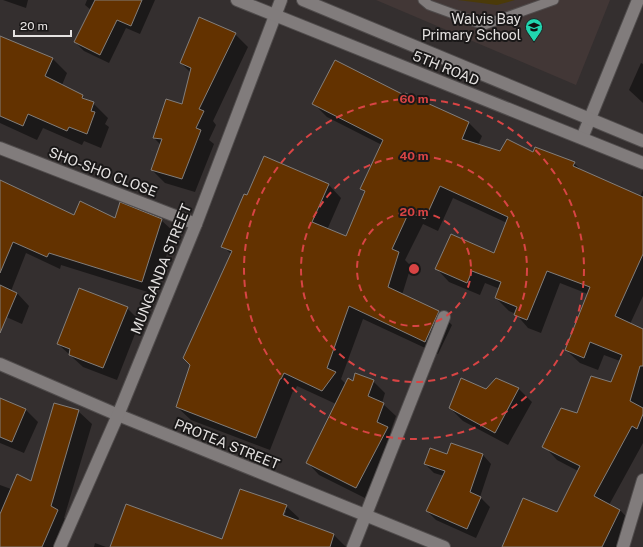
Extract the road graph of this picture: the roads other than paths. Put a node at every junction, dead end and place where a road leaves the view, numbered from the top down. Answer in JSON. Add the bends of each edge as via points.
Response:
{"nodes":[{"id":1,"x":237,"y":0,"type":"edge"},
{"id":2,"x":281,"y":0,"type":"edge"},
{"id":3,"x":303,"y":0,"type":"edge"},
{"id":4,"x":423,"y":0,"type":"edge"},
{"id":5,"x":554,"y":0,"type":"edge"},
{"id":6,"x":638,"y":0,"type":"edge"},
{"id":7,"x":275,"y":16,"type":"junction"},
{"id":8,"x":590,"y":119,"type":"junction"},
{"id":9,"x":582,"y":138,"type":"junction"},
{"id":10,"x":643,"y":141,"type":"edge"},
{"id":11,"x":0,"y":148,"type":"edge"},
{"id":12,"x":643,"y":164,"type":"edge"},
{"id":13,"x":196,"y":224,"type":"junction"},
{"id":14,"x":444,"y":317,"type":"dead end"},
{"id":15,"x":0,"y":364,"type":"edge"},
{"id":16,"x":118,"y":415,"type":"junction"},
{"id":17,"x":643,"y":480,"type":"edge"},
{"id":18,"x":366,"y":516,"type":"junction"},
{"id":19,"x":60,"y":547,"type":"edge"},
{"id":20,"x":353,"y":547,"type":"edge"},
{"id":21,"x":444,"y":547,"type":"edge"},
{"id":22,"x":623,"y":547,"type":"edge"}],
"edges":[{"from":1,"to":7,"type":"street","name":"5TH ROAD"},
{"from":2,"to":7,"type":"street","name":"MUNGANDA STREET"},
{"from":3,"to":8,"type":"street","name":"5TH ROAD"},
{"from":4,"to":5,"type":"lane","via":[[484,25]]},
{"from":6,"to":8,"type":"street"},
{"from":7,"to":9,"type":"street","name":"5TH ROAD"},
{"from":7,"to":13,"type":"street","name":"MUNGANDA STREET"},
{"from":8,"to":9,"type":"street"},
{"from":8,"to":10,"type":"street","name":"5TH ROAD"},
{"from":9,"to":12,"type":"street","name":"5TH ROAD"},
{"from":11,"to":13,"type":"street","name":"SHO-SHO CLOSE"},
{"from":13,"to":16,"type":"street","name":"MUNGANDA STREET"},
{"from":14,"to":18,"type":"street"},
{"from":15,"to":16,"type":"street","name":"PROTEA STREET"},
{"from":16,"to":18,"type":"street","name":"PROTEA STREET"},
{"from":16,"to":19,"type":"street","name":"MUNGANDA STREET"},
{"from":17,"to":22,"type":"street"},
{"from":18,"to":20,"type":"street"},
{"from":18,"to":21,"type":"street","name":"PROTEA STREET"}]}
